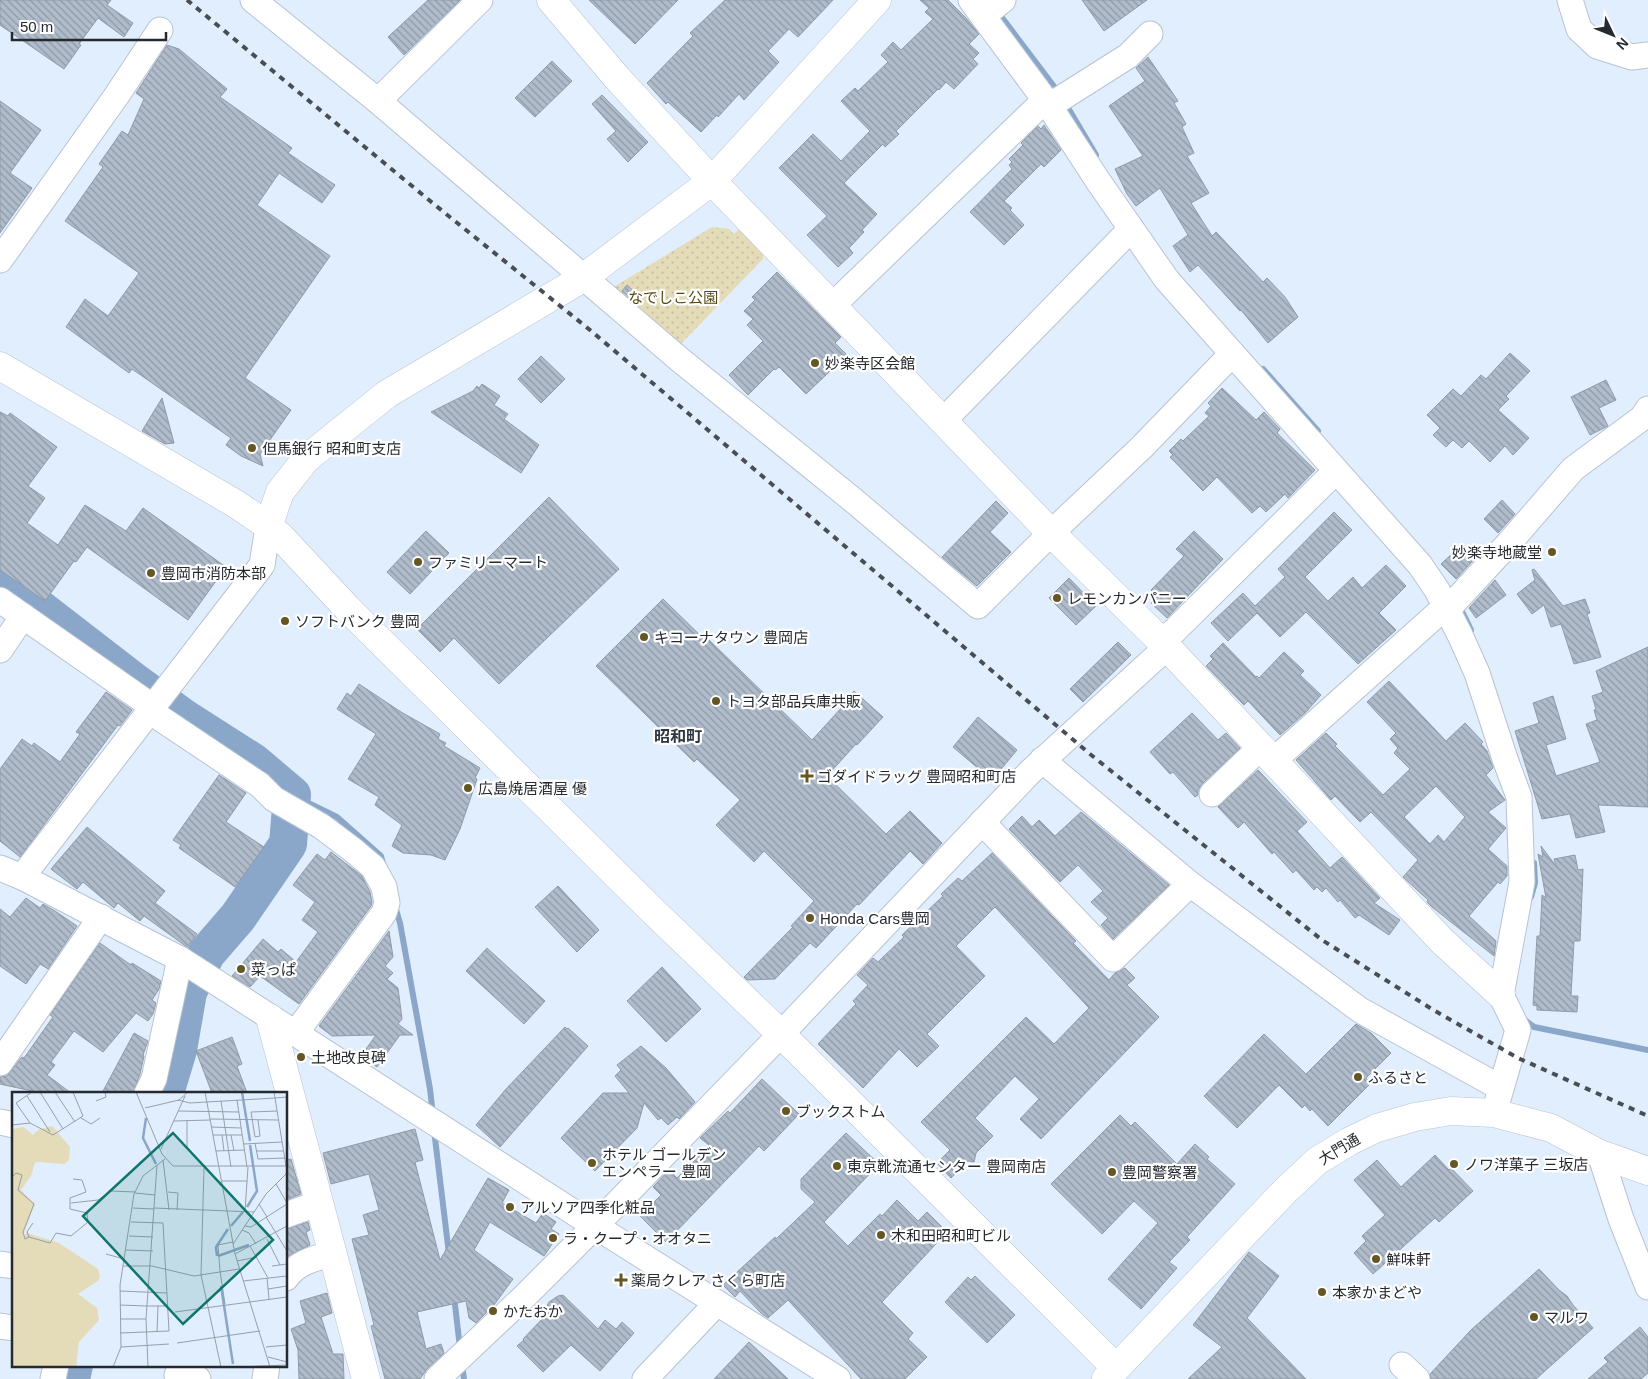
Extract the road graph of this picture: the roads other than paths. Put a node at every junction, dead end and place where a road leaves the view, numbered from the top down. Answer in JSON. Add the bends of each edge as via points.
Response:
{"nodes":[{"id":1,"x":480,"y":0,"type":"edge"},
{"id":2,"x":551,"y":0,"type":"edge"},
{"id":3,"x":877,"y":0,"type":"edge"},
{"id":4,"x":1003,"y":0,"type":"edge"},
{"id":5,"x":1570,"y":0,"type":"edge"},
{"id":6,"x":261,"y":2,"type":"edge"},
{"id":7,"x":977,"y":8,"type":"edge"},
{"id":8,"x":160,"y":30,"type":"dead end"},
{"id":9,"x":1150,"y":34,"type":"dead end"},
{"id":10,"x":1648,"y":55,"type":"edge"},
{"id":11,"x":378,"y":102,"type":"junction"},
{"id":12,"x":1047,"y":103,"type":"junction"},
{"id":13,"x":712,"y":180,"type":"junction"},
{"id":14,"x":1131,"y":229,"type":"junction"},
{"id":15,"x":0,"y":260,"type":"edge"},
{"id":16,"x":583,"y":278,"type":"junction"},
{"id":17,"x":832,"y":306,"type":"junction"},
{"id":18,"x":1232,"y":354,"type":"junction"},
{"id":19,"x":0,"y":366,"type":"edge"},
{"id":20,"x":1648,"y":409,"type":"edge"},
{"id":21,"x":943,"y":421,"type":"junction"},
{"id":22,"x":1336,"y":471,"type":"junction"},
{"id":23,"x":268,"y":527,"type":"junction"},
{"id":24,"x":1050,"y":533,"type":"junction"},
{"id":25,"x":0,"y":600,"type":"edge"},
{"id":26,"x":1446,"y":609,"type":"junction"},
{"id":27,"x":23,"y":616,"type":"junction"},
{"id":28,"x":1164,"y":645,"type":"junction"},
{"id":29,"x":0,"y":650,"type":"edge"},
{"id":30,"x":152,"y":709,"type":"junction"},
{"id":31,"x":1267,"y":754,"type":"junction"},
{"id":32,"x":1042,"y":760,"type":"junction"},
{"id":33,"x":1212,"y":794,"type":"dead end"},
{"id":34,"x":982,"y":822,"type":"junction"},
{"id":35,"x":11,"y":872,"type":"edge"},
{"id":36,"x":1190,"y":884,"type":"junction"},
{"id":37,"x":101,"y":917,"type":"junction"},
{"id":38,"x":180,"y":959,"type":"junction"},
{"id":39,"x":1501,"y":995,"type":"junction"},
{"id":40,"x":270,"y":1018,"type":"junction"},
{"id":41,"x":295,"y":1034,"type":"junction"},
{"id":42,"x":781,"y":1034,"type":"junction"},
{"id":43,"x":0,"y":1063,"type":"edge"},
{"id":44,"x":148,"y":1092,"type":"edge"},
{"id":45,"x":1498,"y":1100,"type":"junction"},
{"id":46,"x":1600,"y":1154,"type":"junction"},
{"id":47,"x":1648,"y":1171,"type":"edge"},
{"id":48,"x":319,"y":1203,"type":"junction"},
{"id":49,"x":288,"y":1214,"type":"edge"},
{"id":50,"x":595,"y":1226,"type":"junction"},
{"id":51,"x":332,"y":1253,"type":"junction"},
{"id":52,"x":288,"y":1276,"type":"edge"},
{"id":53,"x":1648,"y":1287,"type":"edge"},
{"id":54,"x":717,"y":1302,"type":"junction"},
{"id":55,"x":56,"y":1366,"type":"edge"},
{"id":56,"x":267,"y":1366,"type":"edge"},
{"id":57,"x":1111,"y":1373,"type":"edge"},
{"id":58,"x":448,"y":1375,"type":"edge"},
{"id":59,"x":53,"y":1379,"type":"edge"},
{"id":60,"x":265,"y":1379,"type":"edge"},
{"id":61,"x":366,"y":1379,"type":"edge"},
{"id":62,"x":645,"y":1379,"type":"edge"},
{"id":63,"x":838,"y":1379,"type":"edge"}],
"edges":[{"from":1,"to":11,"type":"street"},
{"from":2,"to":13,"type":"street","via":[[618,79]]},
{"from":3,"to":13,"type":"street"},
{"from":4,"to":7,"type":"street"},
{"from":5,"to":10,"type":"street","via":[[1579,29],[1597,46],[1632,57]]},
{"from":6,"to":11,"type":"street"},
{"from":7,"to":12,"type":"street"},
{"from":8,"to":15,"type":"street"},
{"from":9,"to":12,"type":"street","via":[[1128,56]]},
{"from":11,"to":16,"type":"street"},
{"from":12,"to":14,"type":"street"},
{"from":12,"to":17,"type":"street"},
{"from":13,"to":16,"type":"street"},
{"from":13,"to":17,"type":"street"},
{"from":14,"to":18,"type":"street","via":[[1168,280]]},
{"from":14,"to":21,"type":"street"},
{"from":16,"to":23,"type":"street","via":[[387,394],[306,459],[280,492]]},
{"from":16,"to":24,"type":"street","via":[[978,606]]},
{"from":17,"to":21,"type":"street"},
{"from":18,"to":22,"type":"street"},
{"from":18,"to":24,"type":"street","via":[[1142,447]]},
{"from":19,"to":23,"type":"street","via":[[236,504]]},
{"from":20,"to":26,"type":"street","via":[[1642,418],[1573,469]]},
{"from":21,"to":24,"type":"street"},
{"from":22,"to":26,"type":"street","via":[[1420,565]]},
{"from":22,"to":28,"type":"street"},
{"from":23,"to":30,"type":"street","via":[[262,565]]},
{"from":23,"to":42,"type":"street"},
{"from":24,"to":28,"type":"street"},
{"from":25,"to":27,"type":"street"},
{"from":26,"to":31,"type":"street"},
{"from":26,"to":39,"type":"street","via":[[1477,673],[1519,797],[1522,882]]},
{"from":27,"to":29,"type":"street"},
{"from":27,"to":30,"type":"street"},
{"from":28,"to":31,"type":"street"},
{"from":28,"to":32,"type":"street"},
{"from":30,"to":35,"type":"street"},
{"from":30,"to":41,"type":"street","via":[[260,785],[274,799],[321,826],[353,850],[373,867],[384,887],[387,903],[384,913]]},
{"from":31,"to":33,"type":"street"},
{"from":31,"to":39,"type":"street","via":[[1442,941]]},
{"from":32,"to":34,"type":"street"},
{"from":32,"to":36,"type":"street"},
{"from":34,"to":36,"type":"street","via":[[1113,959]]},
{"from":34,"to":42,"type":"street"},
{"from":35,"to":37,"type":"street"},
{"from":36,"to":45,"type":"street","via":[[1360,1010]]},
{"from":37,"to":38,"type":"street"},
{"from":37,"to":43,"type":"street"},
{"from":38,"to":40,"type":"street"},
{"from":38,"to":44,"type":"street","via":[[154,1080]]},
{"from":39,"to":45,"type":"street","via":[[1518,1030]]},
{"from":40,"to":41,"type":"street"},
{"from":40,"to":48,"type":"street"},
{"from":41,"to":50,"type":"street"},
{"from":42,"to":50,"type":"street"},
{"from":42,"to":57,"type":"street"},
{"from":45,"to":46,"type":"street","name":"大門通"},
{"from":45,"to":57,"type":"street","name":"大門通","via":[[1377,1128],[1317,1161],[1259,1217]]},
{"from":46,"to":47,"type":"street","name":"大門通"},
{"from":46,"to":53,"type":"street"},
{"from":48,"to":49,"type":"street"},
{"from":48,"to":51,"type":"street"},
{"from":50,"to":54,"type":"street"},
{"from":50,"to":58,"type":"street"},
{"from":51,"to":52,"type":"street","via":[[308,1260]]},
{"from":51,"to":61,"type":"street"},
{"from":54,"to":62,"type":"street"},
{"from":54,"to":63,"type":"street"},
{"from":55,"to":59,"type":"street"},
{"from":56,"to":60,"type":"street"}]}
